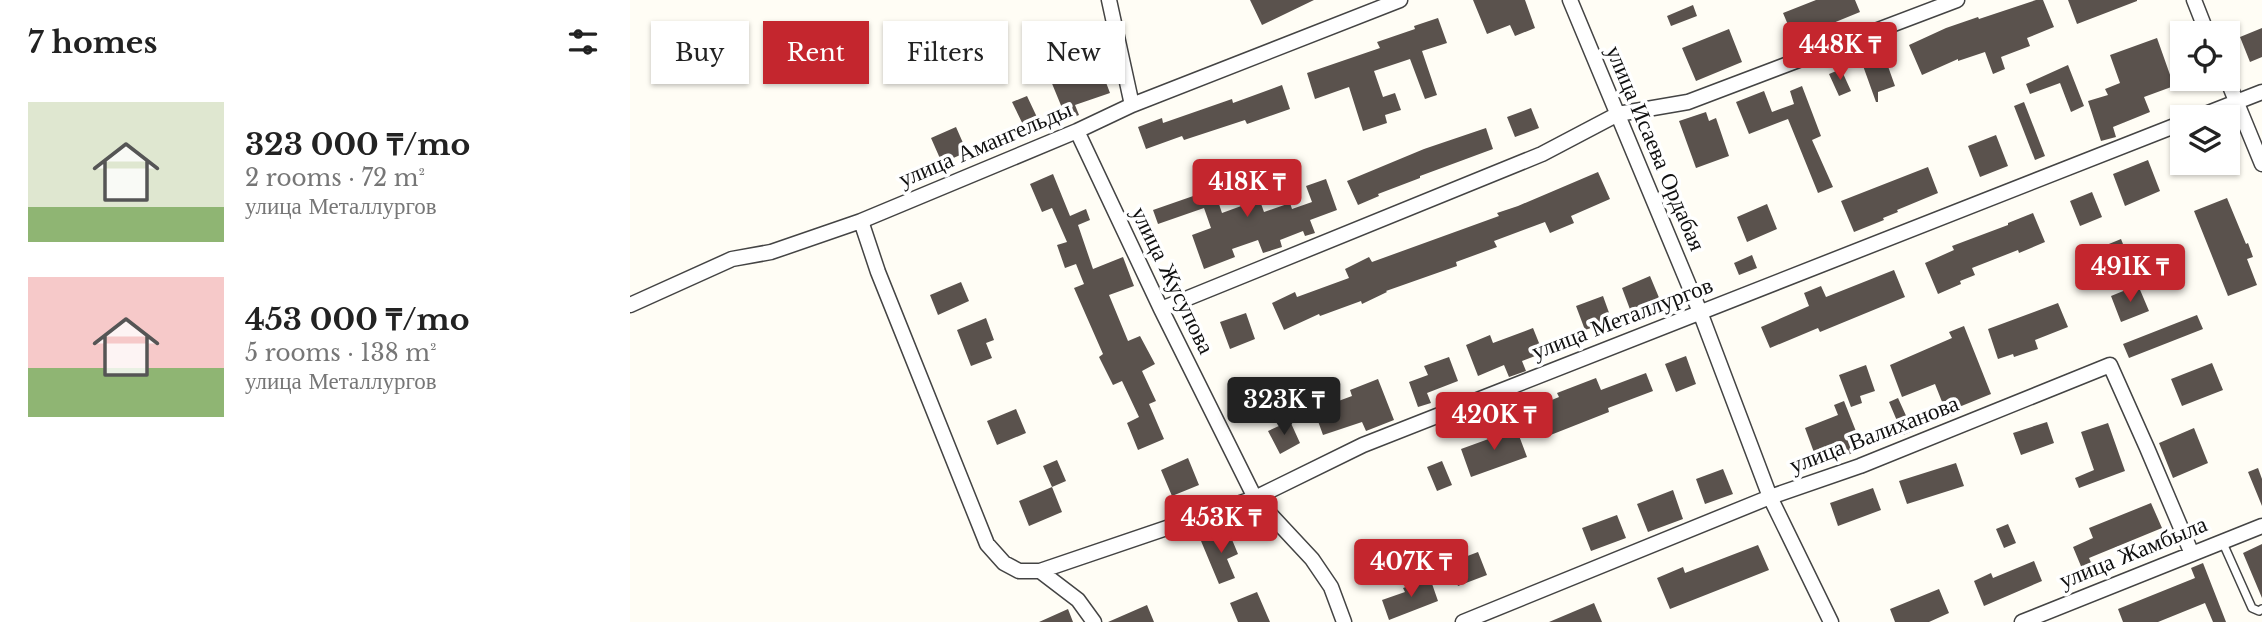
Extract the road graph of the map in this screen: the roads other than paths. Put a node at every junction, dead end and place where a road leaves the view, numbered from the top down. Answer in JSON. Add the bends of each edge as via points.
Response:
{"nodes":[{"id":1,"x":1109,"y":0,"type":"edge"},
{"id":2,"x":1400,"y":0,"type":"edge"},
{"id":3,"x":1570,"y":0,"type":"edge"},
{"id":4,"x":1957,"y":0,"type":"edge"},
{"id":5,"x":2193,"y":0,"type":"edge"},
{"id":6,"x":2202,"y":21,"type":"edge"},
{"id":7,"x":2232,"y":91,"type":"edge"},
{"id":8,"x":2262,"y":92,"type":"edge"},
{"id":9,"x":2236,"y":102,"type":"junction"},
{"id":10,"x":1132,"y":105,"type":"junction"},
{"id":11,"x":2228,"y":105,"type":"edge"},
{"id":12,"x":1618,"y":114,"type":"junction"},
{"id":13,"x":2170,"y":128,"type":"edge"},
{"id":14,"x":1076,"y":131,"type":"junction"},
{"id":15,"x":2262,"y":164,"type":"edge"},
{"id":16,"x":861,"y":221,"type":"junction"},
{"id":17,"x":630,"y":305,"type":"edge"},
{"id":18,"x":1161,"y":309,"type":"junction"},
{"id":19,"x":1700,"y":312,"type":"junction"},
{"id":20,"x":1770,"y":497,"type":"junction"},
{"id":21,"x":1255,"y":498,"type":"junction"},
{"id":22,"x":2262,"y":526,"type":"edge"},
{"id":23,"x":2222,"y":541,"type":"junction"},
{"id":24,"x":2192,"y":554,"type":"junction"},
{"id":25,"x":1045,"y":575,"type":"junction"},
{"id":26,"x":2262,"y":609,"type":"edge"},
{"id":27,"x":1094,"y":622,"type":"edge"},
{"id":28,"x":1344,"y":622,"type":"edge"},
{"id":29,"x":1463,"y":622,"type":"edge"},
{"id":30,"x":1831,"y":622,"type":"edge"},
{"id":31,"x":2022,"y":622,"type":"edge"}],
"edges":[{"from":1,"to":10,"type":"street"},
{"from":2,"to":10,"type":"street","name":"улица Амангельды"},
{"from":3,"to":12,"type":"street","name":"улица Исаева Ордабая"},
{"from":4,"to":12,"type":"street","via":[[1688,102]]},
{"from":5,"to":6,"type":"street"},
{"from":7,"to":9,"type":"street"},
{"from":8,"to":9,"type":"street"},
{"from":9,"to":11,"type":"street"},
{"from":9,"to":15,"type":"street"},
{"from":10,"to":14,"type":"street","name":"улица Амангельды"},
{"from":12,"to":18,"type":"street","via":[[1542,154]]},
{"from":12,"to":19,"type":"street","name":"улица Исаева Ордабая"},
{"from":13,"to":19,"type":"street","name":"улица Металлургов"},
{"from":14,"to":16,"type":"street","name":"улица Амангельды"},
{"from":14,"to":18,"type":"street","name":"улица Жусупова"},
{"from":16,"to":17,"type":"street","name":"улица Амангельды","via":[[771,252],[732,259]]},
{"from":16,"to":25,"type":"street","via":[[987,544],[1004,563]]},
{"from":18,"to":21,"type":"street","name":"улица Жусупова"},
{"from":19,"to":20,"type":"street","name":"улица Исаева Ордабая"},
{"from":19,"to":21,"type":"street","name":"улица Металлургов","via":[[1363,445]]},
{"from":20,"to":24,"type":"street","name":"улица Валиханова","via":[[1860,466],[2110,365]]},
{"from":20,"to":29,"type":"street","name":"улица Валиханова"},
{"from":20,"to":30,"type":"street","name":"улица Исаева Ордабая"},
{"from":21,"to":25,"type":"street","name":"улица Металлургов"},
{"from":21,"to":28,"type":"street","name":"улица Жусупова","via":[[1312,559],[1331,587]]},
{"from":22,"to":23,"type":"street","name":"улица Жамбыла"},
{"from":23,"to":24,"type":"street","name":"улица Жамбыла"},
{"from":23,"to":26,"type":"lane","via":[[2252,608]]},
{"from":24,"to":31,"type":"street","name":"улица Жамбыла"},
{"from":25,"to":27,"type":"street","via":[[1078,600]]}]}
